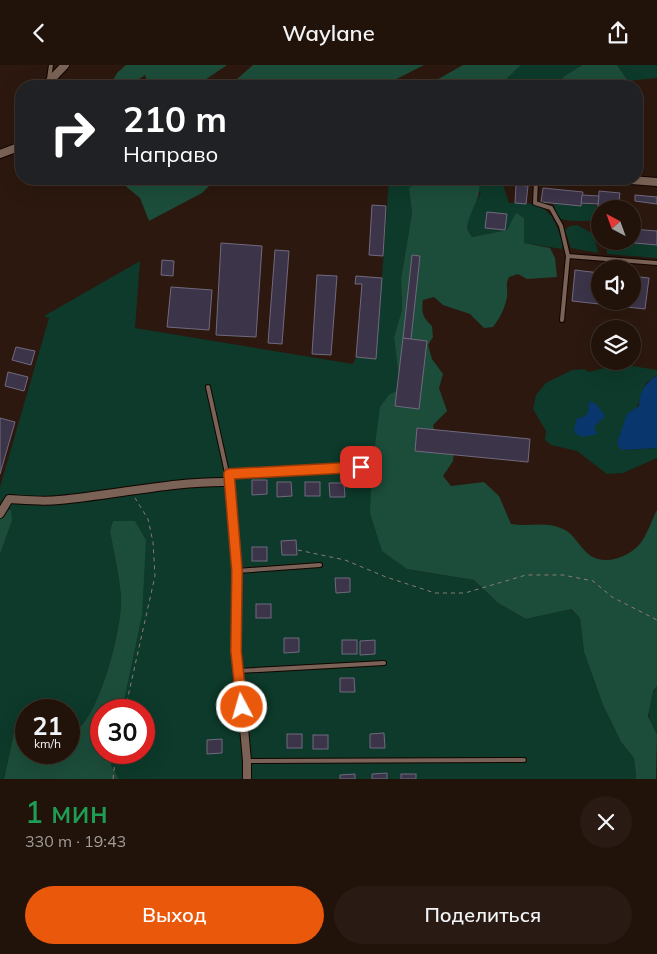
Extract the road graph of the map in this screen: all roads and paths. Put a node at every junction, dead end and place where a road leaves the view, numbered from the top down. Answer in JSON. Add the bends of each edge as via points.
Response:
{"nodes":[{"id":1,"x":51,"y":65,"type":"edge"},
{"id":2,"x":65,"y":65,"type":"edge"},
{"id":3,"x":48,"y":80,"type":"edge"},
{"id":4,"x":50,"y":80,"type":"edge"},
{"id":5,"x":15,"y":148,"type":"edge"},
{"id":6,"x":0,"y":154,"type":"edge"},
{"id":7,"x":643,"y":181,"type":"edge"},
{"id":8,"x":657,"y":182,"type":"edge"},
{"id":9,"x":536,"y":185,"type":"edge"},
{"id":10,"x":568,"y":256,"type":"junction"},
{"id":11,"x":657,"y":263,"type":"edge"},
{"id":12,"x":562,"y":320,"type":"dead end"},
{"id":13,"x":208,"y":387,"type":"dead end"},
{"id":14,"x":361,"y":467,"type":"dead end"},
{"id":15,"x":229,"y":478,"type":"junction"},
{"id":16,"x":120,"y":491,"type":"junction"},
{"id":17,"x":0,"y":514,"type":"edge"},
{"id":18,"x":298,"y":550,"type":"dead end"},
{"id":19,"x":320,"y":565,"type":"dead end"},
{"id":20,"x":237,"y":571,"type":"junction"},
{"id":21,"x":657,"y":620,"type":"edge"},
{"id":22,"x":384,"y":663,"type":"dead end"},
{"id":23,"x":238,"y":671,"type":"junction"},
{"id":24,"x":127,"y":699,"type":"edge"},
{"id":25,"x":524,"y":760,"type":"dead end"},
{"id":26,"x":247,"y":761,"type":"junction"},
{"id":27,"x":115,"y":764,"type":"edge"},
{"id":28,"x":113,"y":779,"type":"edge"},
{"id":29,"x":247,"y":779,"type":"edge"}],
"edges":[{"from":1,"to":3,"type":"lane"},
{"from":2,"to":4,"type":"street"},
{"from":5,"to":6,"type":"street"},
{"from":7,"to":8,"type":"street"},
{"from":9,"to":10,"type":"lane","via":[[535,203],[552,208],[561,226]]},
{"from":10,"to":11,"type":"lane"},
{"from":10,"to":12,"type":"lane"},
{"from":13,"to":15,"type":"lane"},
{"from":14,"to":15,"type":"lane"},
{"from":15,"to":16,"type":"street"},
{"from":15,"to":20,"type":"street"},
{"from":16,"to":17,"type":"street","via":[[58,500],[9,499]]},
{"from":16,"to":24,"type":"path","via":[[135,498],[148,519],[155,575]]},
{"from":18,"to":21,"type":"path","via":[[345,559],[435,593],[466,593],[526,575],[563,575],[593,581],[612,597]]},
{"from":19,"to":20,"type":"lane"},
{"from":20,"to":23,"type":"street"},
{"from":22,"to":23,"type":"lane"},
{"from":23,"to":26,"type":"street"},
{"from":25,"to":26,"type":"lane"},
{"from":26,"to":29,"type":"street"},
{"from":27,"to":28,"type":"path"}]}
